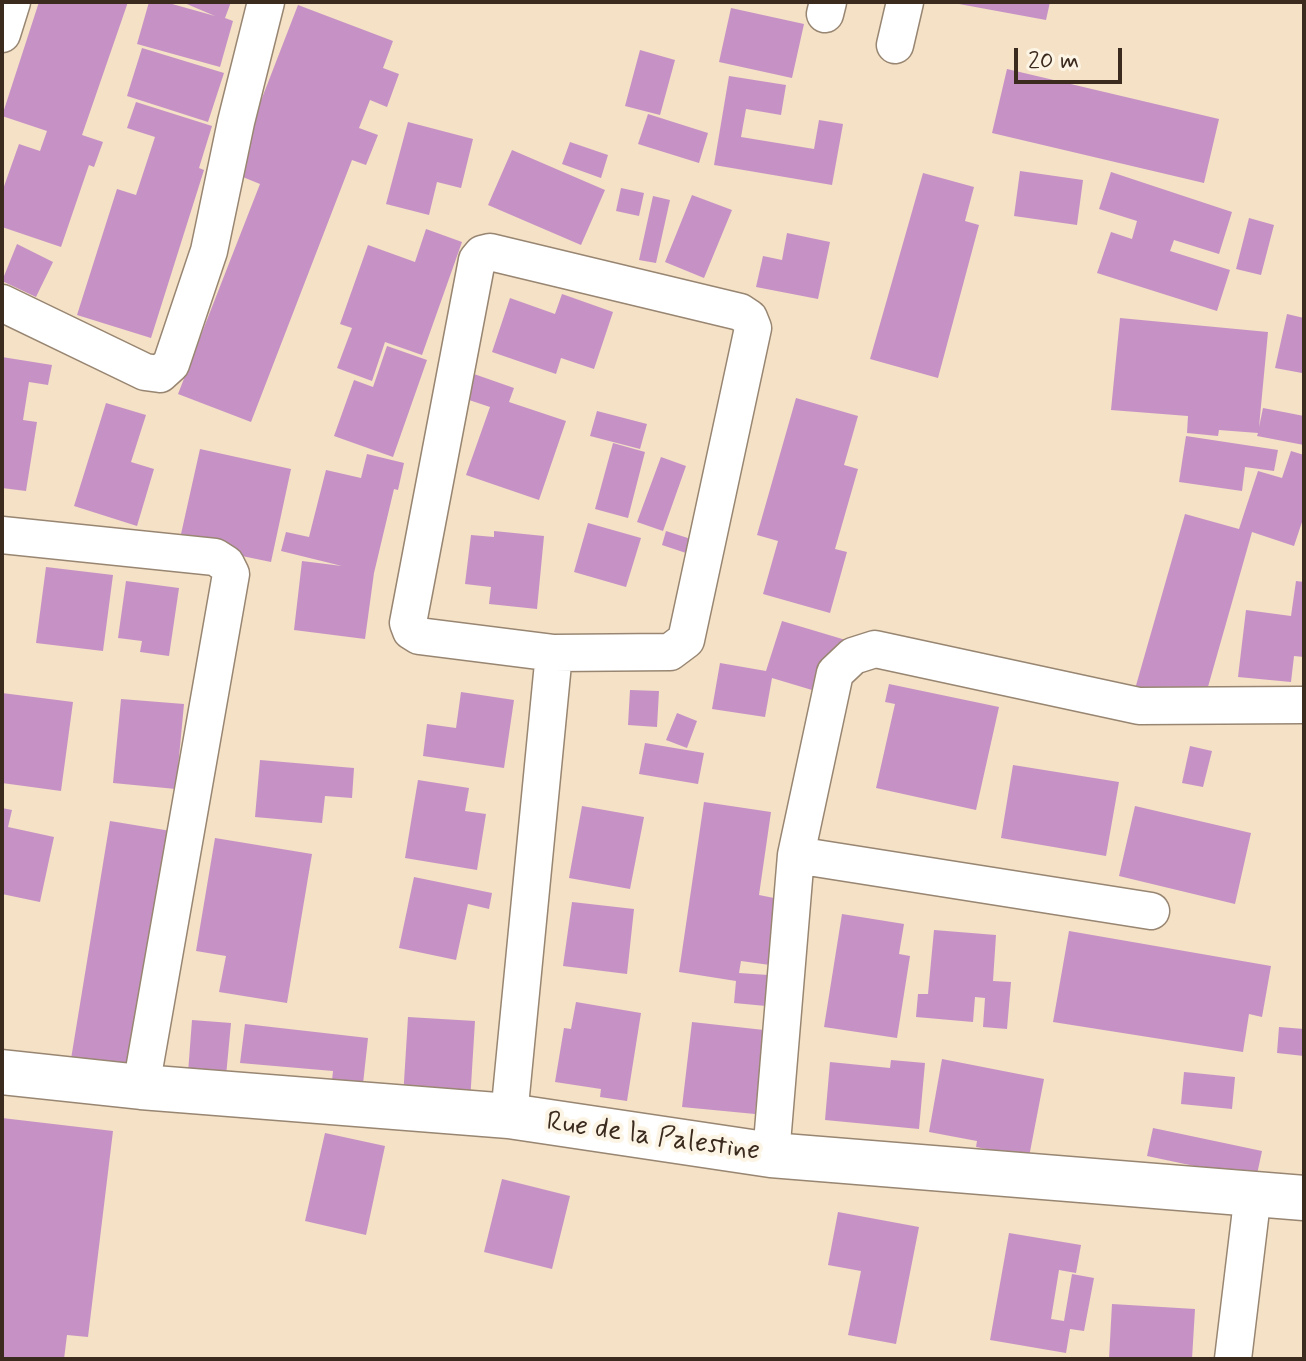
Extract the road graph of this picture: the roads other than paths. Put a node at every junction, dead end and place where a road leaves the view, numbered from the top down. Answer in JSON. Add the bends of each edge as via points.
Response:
{"nodes":[{"id":1,"x":12,"y":2,"type":"edge"},
{"id":2,"x":266,"y":2,"type":"edge"},
{"id":3,"x":905,"y":2,"type":"edge"},
{"id":4,"x":2,"y":34,"type":"edge"},
{"id":5,"x":895,"y":45,"type":"dead end"},
{"id":6,"x":2,"y":303,"type":"edge"},
{"id":7,"x":2,"y":535,"type":"edge"},
{"id":8,"x":554,"y":653,"type":"junction"},
{"id":9,"x":1302,"y":705,"type":"edge"},
{"id":10,"x":796,"y":855,"type":"junction"},
{"id":11,"x":1151,"y":911,"type":"dead end"},
{"id":12,"x":2,"y":1072,"type":"edge"},
{"id":13,"x":141,"y":1087,"type":"junction"},
{"id":14,"x":509,"y":1116,"type":"junction"},
{"id":15,"x":771,"y":1155,"type":"junction"},
{"id":16,"x":1253,"y":1193,"type":"junction"},
{"id":17,"x":1304,"y":1198,"type":"edge"},
{"id":18,"x":1233,"y":1359,"type":"edge"}],
"edges":[{"from":1,"to":4,"type":"street"},
{"from":2,"to":6,"type":"street","via":[[209,251],[171,364],[160,374],[145,372]]},
{"from":3,"to":5,"type":"street"},
{"from":7,"to":13,"type":"street","via":[[215,557],[231,574]]},
{"from":8,"to":8,"type":"street","via":[[419,636],[408,623],[477,260],[490,252],[740,312],[753,328],[686,640],[670,652]]},
{"from":8,"to":14,"type":"street"},
{"from":9,"to":10,"type":"street","via":[[1139,706],[875,649],[853,656],[835,673]]},
{"from":10,"to":11,"type":"street"},
{"from":10,"to":15,"type":"street"},
{"from":12,"to":13,"type":"street","name":"Rue de la Palestine"},
{"from":13,"to":14,"type":"street","name":"Rue de la Palestine"},
{"from":14,"to":15,"type":"street","name":"Rue de la Palestine"},
{"from":15,"to":16,"type":"street","name":"Rue de la Palestine"},
{"from":16,"to":17,"type":"street","name":"Rue de la Palestine"},
{"from":16,"to":18,"type":"street"}]}
